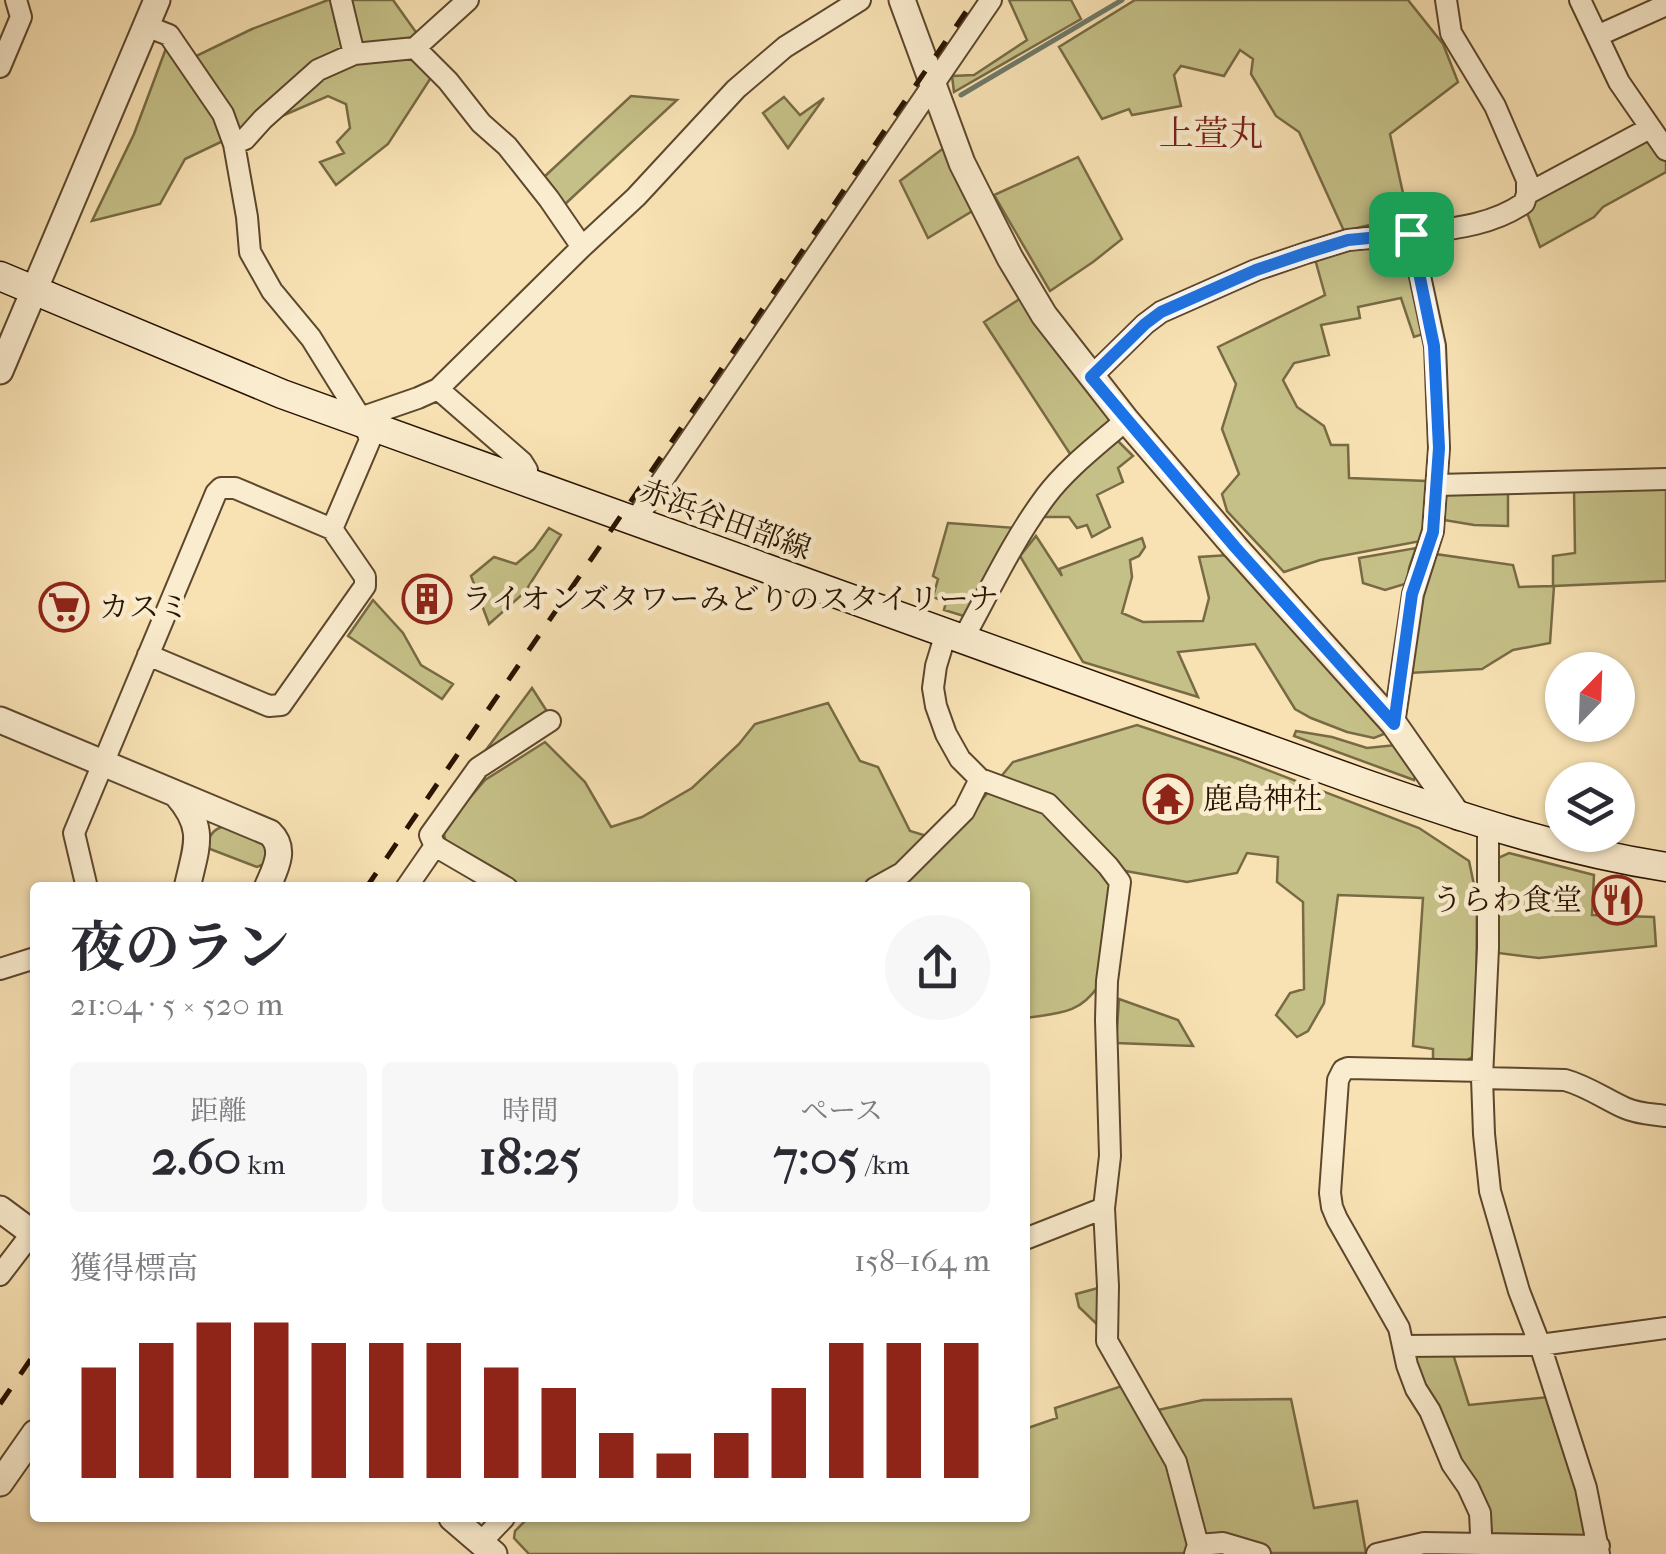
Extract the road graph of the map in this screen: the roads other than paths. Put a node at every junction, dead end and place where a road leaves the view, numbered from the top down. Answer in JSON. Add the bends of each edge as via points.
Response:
{"nodes":[{"id":1,"x":16,"y":0,"type":"edge"},
{"id":2,"x":157,"y":0,"type":"edge"},
{"id":3,"x":341,"y":0,"type":"edge"},
{"id":4,"x":468,"y":0,"type":"edge"},
{"id":5,"x":860,"y":0,"type":"edge"},
{"id":6,"x":902,"y":0,"type":"edge"},
{"id":7,"x":992,"y":0,"type":"edge"},
{"id":8,"x":1446,"y":0,"type":"edge"},
{"id":9,"x":1580,"y":0,"type":"edge"},
{"id":10,"x":1666,"y":5,"type":"edge"},
{"id":11,"x":146,"y":26,"type":"junction"},
{"id":12,"x":1598,"y":36,"type":"junction"},
{"id":13,"x":416,"y":48,"type":"junction"},
{"id":14,"x":354,"y":54,"type":"junction"},
{"id":15,"x":0,"y":67,"type":"edge"},
{"id":16,"x":934,"y":84,"type":"junction"},
{"id":17,"x":1650,"y":128,"type":"junction"},
{"id":18,"x":234,"y":144,"type":"junction"},
{"id":19,"x":1666,"y":150,"type":"edge"},
{"id":20,"x":1527,"y":194,"type":"junction"},
{"id":21,"x":1411,"y":234,"type":"junction"},
{"id":22,"x":582,"y":247,"type":"junction"},
{"id":23,"x":0,"y":276,"type":"edge"},
{"id":24,"x":34,"y":291,"type":"junction"},
{"id":25,"x":0,"y":371,"type":"edge"},
{"id":26,"x":1091,"y":377,"type":"junction"},
{"id":27,"x":438,"y":389,"type":"junction"},
{"id":28,"x":1126,"y":420,"type":"junction"},
{"id":29,"x":362,"y":421,"type":"junction"},
{"id":30,"x":1666,"y":479,"type":"edge"},
{"id":31,"x":523,"y":481,"type":"junction"},
{"id":32,"x":1437,"y":484,"type":"junction"},
{"id":33,"x":634,"y":522,"type":"junction"},
{"id":34,"x":332,"y":530,"type":"junction"},
{"id":35,"x":954,"y":636,"type":"junction"},
{"id":36,"x":148,"y":655,"type":"junction"},
{"id":37,"x":0,"y":720,"type":"edge"},
{"id":38,"x":550,"y":721,"type":"dead end"},
{"id":39,"x":1394,"y":724,"type":"junction"},
{"id":40,"x":103,"y":763,"type":"junction"},
{"id":41,"x":980,"y":779,"type":"junction"},
{"id":42,"x":176,"y":794,"type":"junction"},
{"id":43,"x":230,"y":816,"type":"junction"},
{"id":44,"x":1459,"y":817,"type":"junction"},
{"id":45,"x":1488,"y":826,"type":"junction"},
{"id":46,"x":198,"y":832,"type":"junction"},
{"id":47,"x":435,"y":846,"type":"junction"},
{"id":48,"x":1666,"y":867,"type":"edge"},
{"id":49,"x":86,"y":882,"type":"edge"},
{"id":50,"x":188,"y":882,"type":"edge"},
{"id":51,"x":269,"y":882,"type":"edge"},
{"id":52,"x":410,"y":882,"type":"edge"},
{"id":53,"x":497,"y":882,"type":"edge"},
{"id":54,"x":886,"y":882,"type":"edge"},
{"id":55,"x":30,"y":960,"type":"edge"},
{"id":56,"x":0,"y":969,"type":"edge"},
{"id":57,"x":1483,"y":1074,"type":"junction"},
{"id":58,"x":1666,"y":1116,"type":"edge"},
{"id":59,"x":1104,"y":1208,"type":"junction"},
{"id":60,"x":0,"y":1209,"type":"edge"},
{"id":61,"x":30,"y":1232,"type":"edge"},
{"id":62,"x":1030,"y":1236,"type":"edge"},
{"id":63,"x":30,"y":1238,"type":"edge"},
{"id":64,"x":0,"y":1275,"type":"edge"},
{"id":65,"x":1666,"y":1328,"type":"edge"},
{"id":66,"x":1540,"y":1345,"type":"junction"},
{"id":67,"x":1403,"y":1346,"type":"junction"},
{"id":68,"x":30,"y":1440,"type":"edge"},
{"id":69,"x":0,"y":1483,"type":"edge"},
{"id":70,"x":457,"y":1522,"type":"edge"},
{"id":71,"x":502,"y":1522,"type":"edge"},
{"id":72,"x":487,"y":1548,"type":"edge"},
{"id":73,"x":1196,"y":1549,"type":"edge"},
{"id":74,"x":1482,"y":1549,"type":"edge"},
{"id":75,"x":1599,"y":1550,"type":"edge"},
{"id":76,"x":1260,"y":1554,"type":"edge"},
{"id":77,"x":1377,"y":1554,"type":"edge"}],
"edges":[{"from":1,"to":15,"type":"street","via":[[21,17]]},
{"from":2,"to":11,"type":"street"},
{"from":3,"to":14,"type":"street"},
{"from":4,"to":13,"type":"street"},
{"from":5,"to":22,"type":"street","via":[[767,61]]},
{"from":6,"to":16,"type":"street"},
{"from":7,"to":16,"type":"street"},
{"from":8,"to":20,"type":"street","via":[[1452,32],[1496,106]]},
{"from":9,"to":12,"type":"street"},
{"from":10,"to":12,"type":"street"},
{"from":11,"to":18,"type":"street","via":[[168,36],[223,114]]},
{"from":11,"to":24,"type":"street"},
{"from":12,"to":17,"type":"street","via":[[1618,82]]},
{"from":13,"to":14,"type":"street"},
{"from":13,"to":22,"type":"street","via":[[507,146]]},
{"from":14,"to":18,"type":"street","via":[[318,70]]},
{"from":16,"to":26,"type":"street","via":[[994,230],[1044,315]]},
{"from":16,"to":33,"type":"street"},
{"from":17,"to":19,"type":"street"},
{"from":17,"to":20,"type":"street"},
{"from":18,"to":29,"type":"street","via":[[250,252]]},
{"from":20,"to":21,"type":"street","via":[[1519,207],[1485,221]]},
{"from":21,"to":26,"type":"street","via":[[1348,240],[1306,253],[1161,312]]},
{"from":21,"to":32,"type":"street","via":[[1434,346]]},
{"from":22,"to":27,"type":"street"},
{"from":23,"to":24,"type":"main road","name":"赤浜谷田部線"},
{"from":24,"to":25,"type":"street"},
{"from":24,"to":29,"type":"main road","name":"赤浜谷田部線"},
{"from":26,"to":28,"type":"street"},
{"from":27,"to":29,"type":"street"},
{"from":27,"to":31,"type":"street","via":[[522,462]]},
{"from":28,"to":35,"type":"street","via":[[1048,494]]},
{"from":28,"to":39,"type":"street"},
{"from":29,"to":31,"type":"main road","name":"赤浜谷田部線"},
{"from":29,"to":34,"type":"street","via":[[370,440]]},
{"from":30,"to":32,"type":"street"},
{"from":31,"to":33,"type":"main road","name":"赤浜谷田部線"},
{"from":32,"to":39,"type":"street","via":[[1433,532],[1412,594]]},
{"from":33,"to":35,"type":"main road","name":"赤浜谷田部線"},
{"from":34,"to":36,"type":"street","via":[[221,488]]},
{"from":34,"to":36,"type":"street","via":[[365,577],[364,586],[281,705],[269,706]]},
{"from":35,"to":41,"type":"street","via":[[933,688],[936,706],[951,746]]},
{"from":35,"to":44,"type":"main road","name":"赤浜谷田部線"},
{"from":36,"to":40,"type":"street"},
{"from":37,"to":40,"type":"street"},
{"from":38,"to":47,"type":"street","via":[[478,768],[430,835]]},
{"from":39,"to":44,"type":"street"},
{"from":40,"to":42,"type":"street"},
{"from":40,"to":49,"type":"street","via":[[74,833]]},
{"from":41,"to":54,"type":"street","via":[[964,811]]},
{"from":41,"to":59,"type":"street","via":[[1048,804],[1120,882],[1107,981],[1110,1156]]},
{"from":42,"to":43,"type":"street"},
{"from":42,"to":46,"type":"street"},
{"from":43,"to":46,"type":"street"},
{"from":43,"to":51,"type":"street","via":[[277,840]]},
{"from":44,"to":45,"type":"main road","name":"赤浜谷田部線"},
{"from":45,"to":48,"type":"main road","name":"赤浜谷田部線"},
{"from":45,"to":57,"type":"street"},
{"from":46,"to":50,"type":"street"},
{"from":47,"to":52,"type":"street"},
{"from":47,"to":53,"type":"street"},
{"from":55,"to":56,"type":"street"},
{"from":57,"to":58,"type":"street","via":[[1565,1080],[1627,1109]]},
{"from":57,"to":66,"type":"street","via":[[1490,1191]]},
{"from":57,"to":67,"type":"street","via":[[1348,1068],[1338,1080],[1332,1207]]},
{"from":59,"to":62,"type":"street"},
{"from":59,"to":73,"type":"street","via":[[1107,1341],[1176,1462]]},
{"from":60,"to":61,"type":"street"},
{"from":63,"to":64,"type":"street"},
{"from":65,"to":66,"type":"street"},
{"from":66,"to":67,"type":"street"},
{"from":66,"to":75,"type":"street"},
{"from":67,"to":74,"type":"street","via":[[1416,1389],[1480,1513]]},
{"from":68,"to":69,"type":"street"},
{"from":70,"to":72,"type":"street"},
{"from":71,"to":72,"type":"street"},
{"from":73,"to":76,"type":"street","via":[[1223,1543]]},
{"from":74,"to":75,"type":"street"},
{"from":74,"to":77,"type":"street","via":[[1424,1544]]}]}
